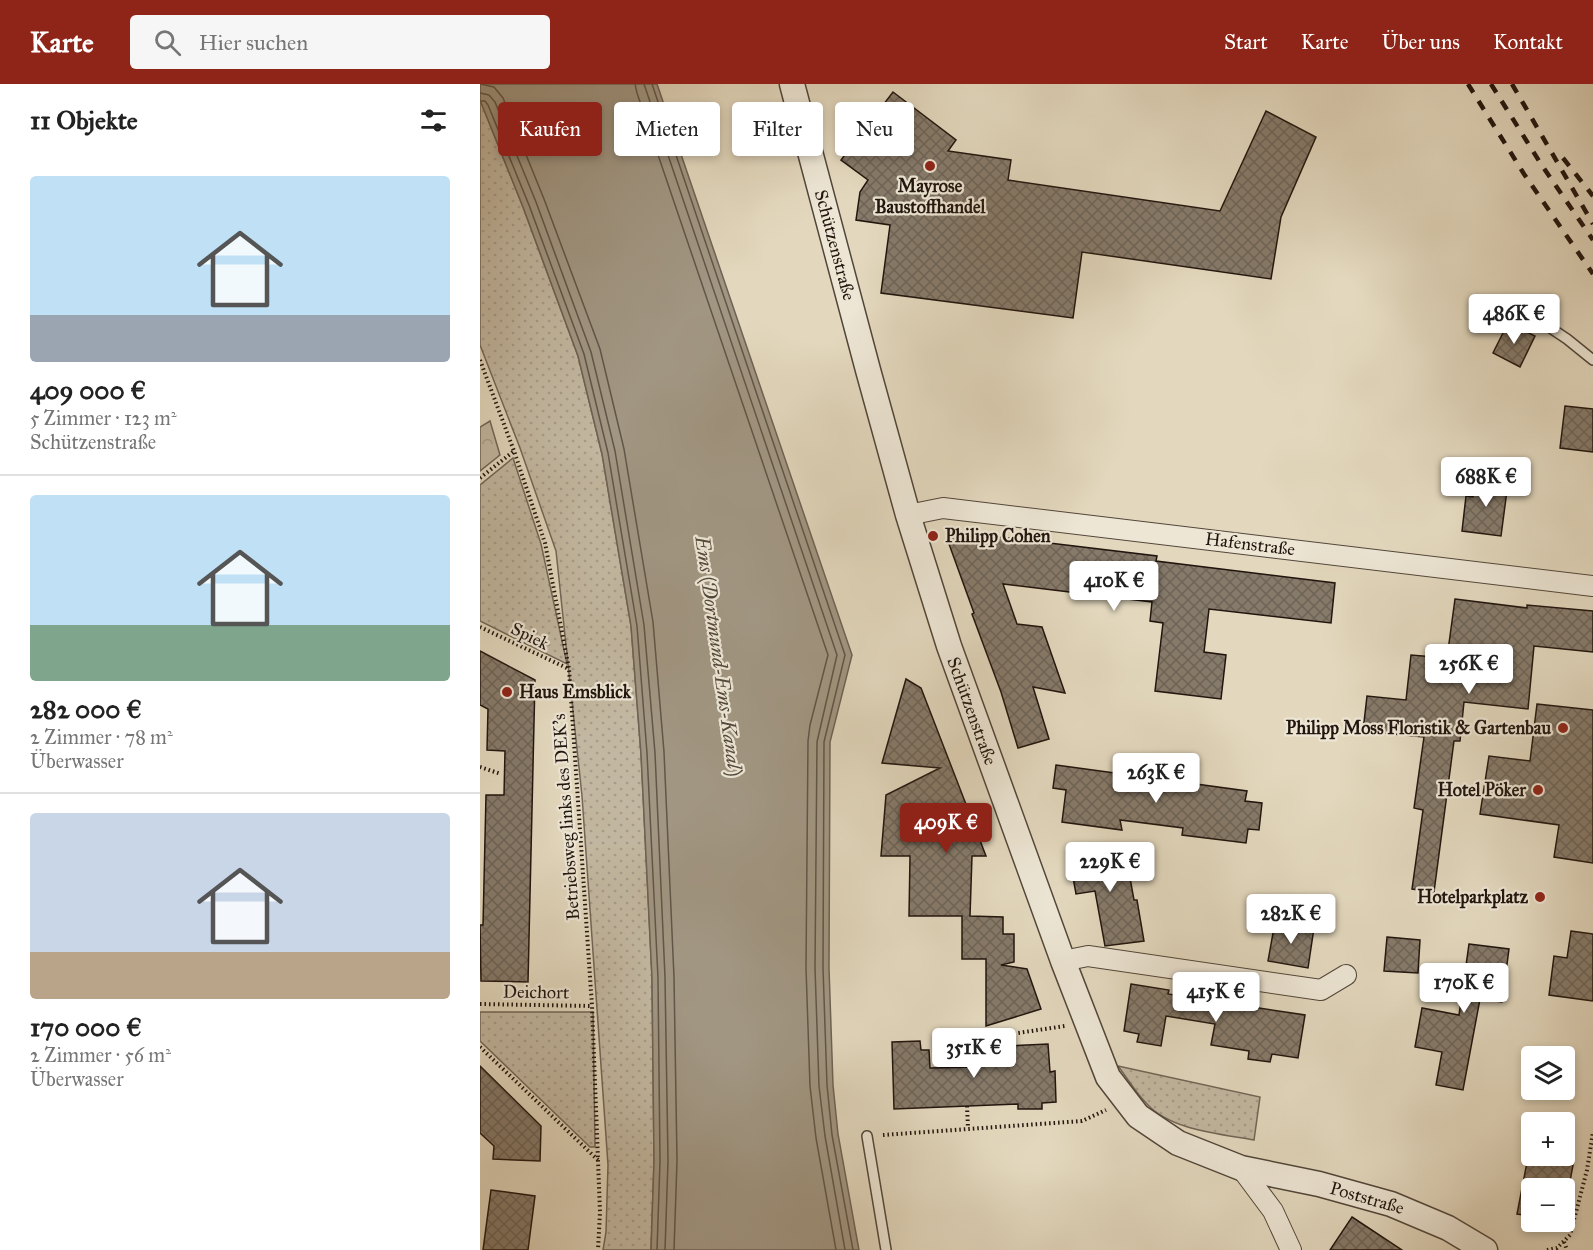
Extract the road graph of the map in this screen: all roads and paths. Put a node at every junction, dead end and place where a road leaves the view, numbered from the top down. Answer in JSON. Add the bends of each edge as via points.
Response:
{"nodes":[{"id":1,"x":792,"y":84,"type":"edge"},
{"id":2,"x":1534,"y":317,"type":"dead end"},
{"id":3,"x":480,"y":360,"type":"edge"},
{"id":4,"x":1593,"y":360,"type":"edge"},
{"id":5,"x":514,"y":451,"type":"junction"},
{"id":6,"x":480,"y":478,"type":"edge"},
{"id":7,"x":908,"y":515,"type":"junction"},
{"id":8,"x":1593,"y":586,"type":"edge"},
{"id":9,"x":480,"y":627,"type":"edge"},
{"id":10,"x":569,"y":669,"type":"junction"},
{"id":11,"x":480,"y":766,"type":"edge"},
{"id":12,"x":501,"y":774,"type":"dead end"},
{"id":13,"x":1063,"y":961,"type":"junction"},
{"id":14,"x":1346,"y":975,"type":"dead end"},
{"id":15,"x":480,"y":1004,"type":"edge"},
{"id":16,"x":592,"y":1006,"type":"junction"},
{"id":17,"x":1087,"y":1022,"type":"junction"},
{"id":18,"x":480,"y":1047,"type":"edge"},
{"id":19,"x":965,"y":1067,"type":"dead end"},
{"id":20,"x":1124,"y":1097,"type":"junction"},
{"id":21,"x":967,"y":1106,"type":"dead end"},
{"id":22,"x":968,"y":1128,"type":"junction"},
{"id":23,"x":1593,"y":1132,"type":"edge"},
{"id":24,"x":867,"y":1136,"type":"joint"},
{"id":25,"x":598,"y":1160,"type":"junction"},
{"id":26,"x":1241,"y":1168,"type":"junction"},
{"id":27,"x":1564,"y":1242,"type":"junction"},
{"id":28,"x":598,"y":1250,"type":"edge"},
{"id":29,"x":886,"y":1250,"type":"edge"},
{"id":30,"x":1292,"y":1250,"type":"edge"},
{"id":31,"x":1485,"y":1250,"type":"edge"},
{"id":32,"x":1547,"y":1250,"type":"edge"},
{"id":33,"x":1567,"y":1250,"type":"edge"}],
"edges":[{"from":1,"to":7,"type":"street","name":"Schützenstraße"},
{"from":2,"to":4,"type":"lane"},
{"from":3,"to":5,"type":"path","name":"Betriebsweg links des DEK's"},
{"from":5,"to":6,"type":"path"},
{"from":5,"to":10,"type":"path","name":"Betriebsweg links des DEK's","via":[[545,543]]},
{"from":7,"to":8,"type":"street","name":"Hafenstraße","via":[[943,508]]},
{"from":7,"to":13,"type":"street","name":"Schützenstraße","via":[[949,646]]},
{"from":9,"to":10,"type":"path","name":"Spiek"},
{"from":10,"to":16,"type":"path","name":"Betriebsweg links des DEK's"},
{"from":11,"to":12,"type":"path"},
{"from":13,"to":14,"type":"street","via":[[1088,956],[1321,990]]},
{"from":13,"to":17,"type":"street","name":"Schützenstraße"},
{"from":15,"to":16,"type":"path","name":"Deichort"},
{"from":16,"to":25,"type":"path","name":"Betriebsweg links des DEK's"},
{"from":17,"to":19,"type":"path","via":[[964,1041]]},
{"from":17,"to":20,"type":"street","name":"Schützenstraße","via":[[1108,1077]]},
{"from":18,"to":25,"type":"path"},
{"from":20,"to":22,"type":"path","via":[[1082,1121]]},
{"from":20,"to":26,"type":"street","name":"Schützenstraße","via":[[1138,1116],[1178,1143]]},
{"from":21,"to":22,"type":"path"},
{"from":22,"to":24,"type":"path"},
{"from":23,"to":27,"type":"path","via":[[1570,1235]]},
{"from":24,"to":29,"type":"lane"},
{"from":25,"to":28,"type":"path","name":"Betriebsweg links des DEK's"},
{"from":26,"to":30,"type":"street","via":[[1273,1211]]},
{"from":26,"to":31,"type":"street","name":"Poststraße","via":[[1391,1204],[1448,1228]]},
{"from":27,"to":32,"type":"path"},
{"from":27,"to":33,"type":"path"}]}
